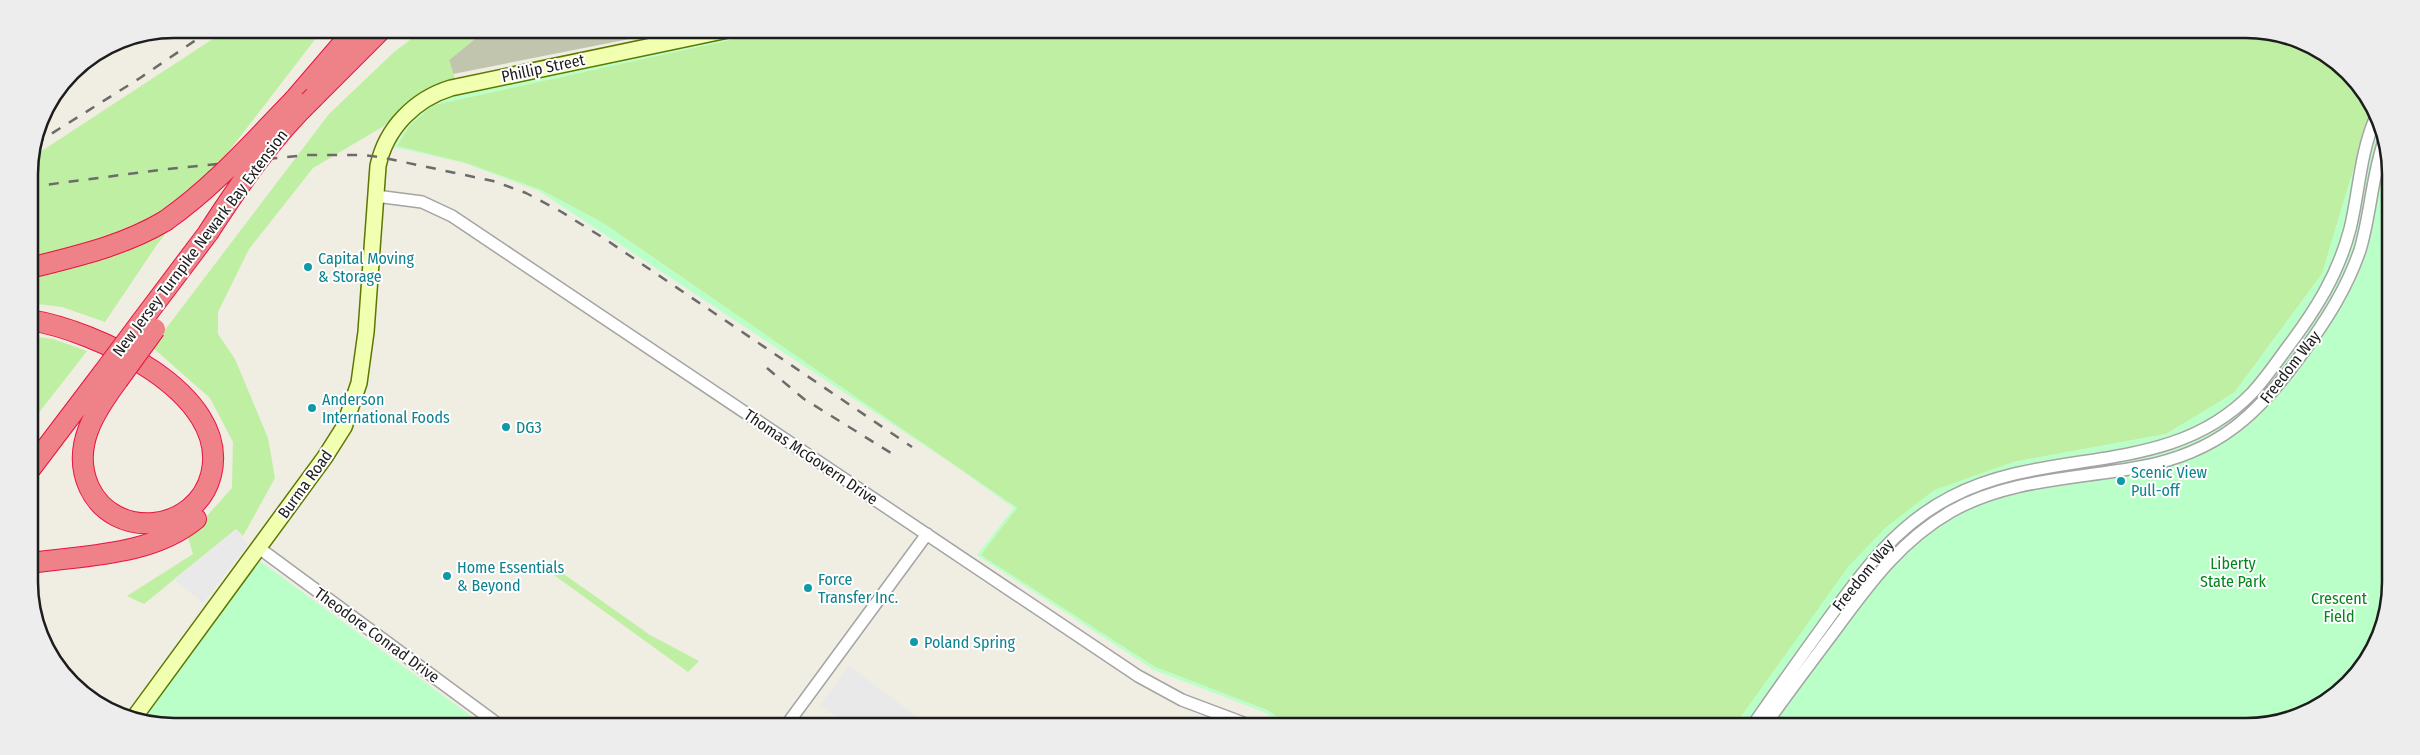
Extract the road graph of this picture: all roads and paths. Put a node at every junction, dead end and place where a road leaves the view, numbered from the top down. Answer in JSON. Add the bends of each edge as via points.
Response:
{"nodes":[{"id":1,"x":350,"y":37,"type":"edge"},
{"id":2,"x":374,"y":37,"type":"edge"},
{"id":3,"x":694,"y":37,"type":"edge"},
{"id":4,"x":306,"y":102,"type":"junction"},
{"id":5,"x":2373,"y":126,"type":"edge"},
{"id":6,"x":383,"y":149,"type":"joint"},
{"id":7,"x":2381,"y":152,"type":"edge"},
{"id":8,"x":376,"y":196,"type":"junction"},
{"id":9,"x":206,"y":235,"type":"junction"},
{"id":10,"x":38,"y":266,"type":"edge"},
{"id":11,"x":38,"y":311,"type":"edge"},
{"id":12,"x":38,"y":322,"type":"edge"},
{"id":13,"x":142,"y":322,"type":"junction"},
{"id":14,"x":104,"y":373,"type":"junction"},
{"id":15,"x":38,"y":440,"type":"edge"},
{"id":16,"x":38,"y":459,"type":"edge"},
{"id":17,"x":2073,"y":463,"type":"junction"},
{"id":18,"x":2075,"y":477,"type":"junction"},
{"id":19,"x":927,"y":534,"type":"junction"},
{"id":20,"x":259,"y":548,"type":"junction"},
{"id":21,"x":38,"y":562,"type":"edge"},
{"id":22,"x":138,"y":713,"type":"edge"},
{"id":23,"x":1229,"y":717,"type":"edge"},
{"id":24,"x":1758,"y":717,"type":"edge"},
{"id":25,"x":1770,"y":717,"type":"edge"},
{"id":26,"x":489,"y":718,"type":"edge"},
{"id":27,"x":792,"y":718,"type":"edge"}],
"edges":[{"from":1,"to":4,"type":"highway","name":"New Jersey Turnpike Newark Bay Extension"},
{"from":2,"to":4,"type":"highway","name":"New Jersey Turnpike Newark Bay Extension"},
{"from":3,"to":6,"type":"street","name":"Phillip Street","via":[[438,92],[408,113]]},
{"from":4,"to":9,"type":"highway","name":"New Jersey Turnpike Newark Bay Extension","bridge":true},
{"from":4,"to":10,"type":"highway","bridge":true,"via":[[166,221],[116,245]]},
{"from":5,"to":17,"type":"street","name":"Freedom Way","via":[[2362,158],[2348,234],[2330,283],[2309,320],[2254,391],[2219,420],[2178,442],[2138,453]]},
{"from":6,"to":8,"type":"street","name":"Burma Road"},
{"from":7,"to":18,"type":"street","name":"Freedom Way","via":[[2363,240],[2345,287],[2321,327],[2265,401],[2235,428],[2193,452],[2145,466]]},
{"from":8,"to":19,"type":"street","name":"Thomas McGovern Drive","via":[[422,202],[452,216]]},
{"from":8,"to":20,"type":"street","name":"Burma Road","via":[[365,342],[355,400],[339,436]]},
{"from":9,"to":13,"type":"highway","name":"New Jersey Turnpike Newark Bay Extension"},
{"from":9,"to":13,"type":"highway","via":[[164,312]]},
{"from":11,"to":21,"type":"highway","via":[[101,329],[133,344],[168,368],[192,388],[210,412],[222,439],[224,458],[222,478],[214,497],[202,514],[178,532],[133,548]]},
{"from":12,"to":14,"type":"highway","via":[[88,335],[132,357],[169,383],[194,410],[210,442],[210,475],[194,505],[172,520],[146,524],[120,518],[100,503],[86,482],[83,455]]},
{"from":13,"to":14,"type":"highway","name":"New Jersey Turnpike Newark Bay Extension"},
{"from":13,"to":14,"type":"highway","bridge":true},
{"from":14,"to":15,"type":"highway","name":"New Jersey Turnpike Newark Bay Extension"},
{"from":14,"to":16,"type":"highway","name":"New Jersey Turnpike Newark Bay Extension"},
{"from":17,"to":18,"type":"street"},
{"from":17,"to":24,"type":"street","name":"Freedom Way","via":[[1978,484],[1935,505],[1898,532],[1857,578]]},
{"from":18,"to":25,"type":"street","name":"Freedom Way","via":[[1989,494],[1952,511],[1914,537],[1876,576]]},
{"from":19,"to":23,"type":"street","name":"Thomas McGovern Drive","via":[[1138,676],[1182,700]]},
{"from":19,"to":27,"type":"street"},
{"from":20,"to":22,"type":"street","name":"Burma Road"},
{"from":20,"to":26,"type":"street","name":"Theodore Conrad Drive"}]}
